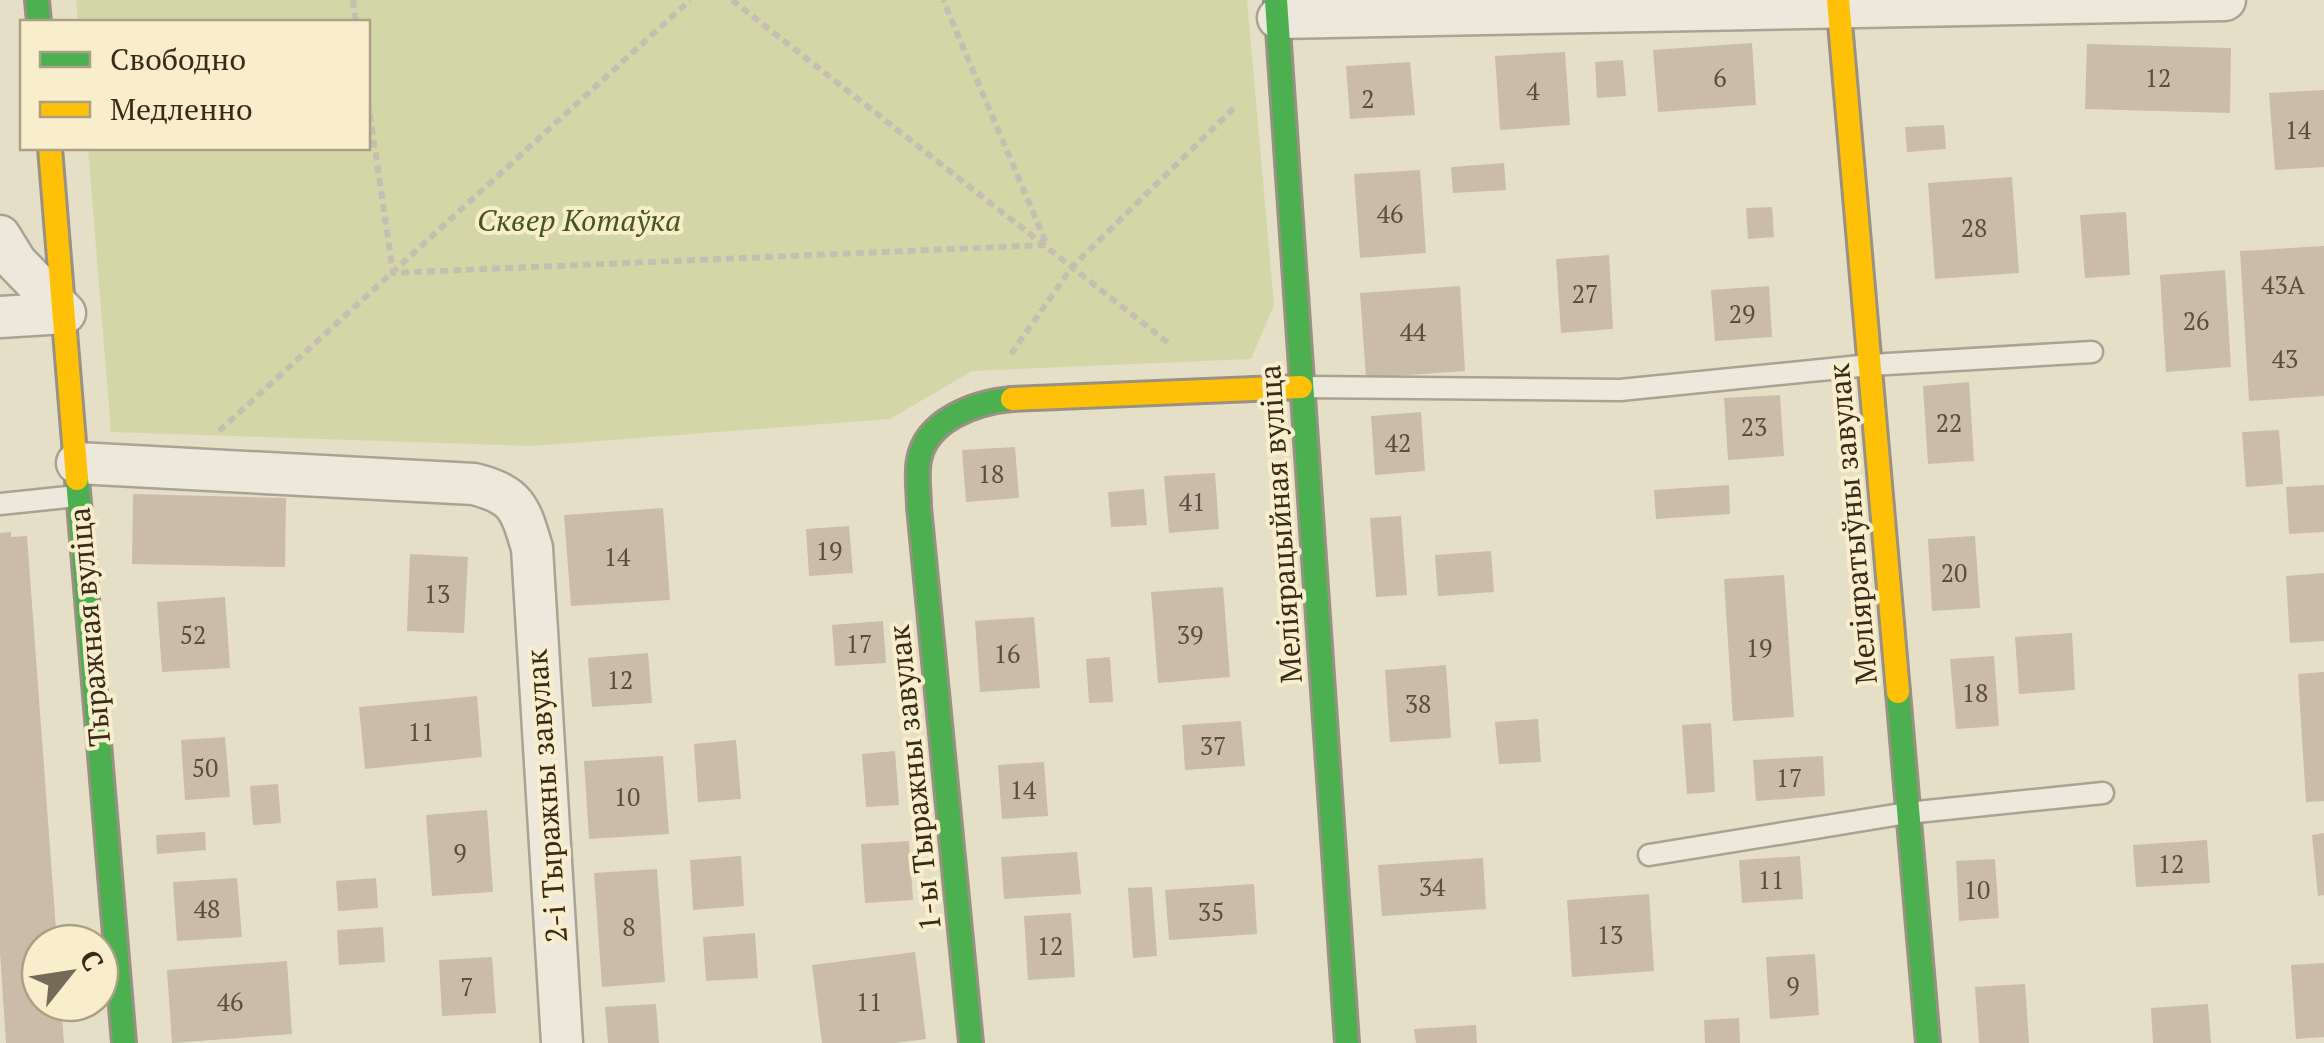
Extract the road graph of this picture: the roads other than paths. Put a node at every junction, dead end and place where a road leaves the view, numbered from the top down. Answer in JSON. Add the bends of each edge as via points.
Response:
{"nodes":[{"id":1,"x":2225,"y":0,"type":"edge"},
{"id":2,"x":1838,"y":2,"type":"edge"},
{"id":3,"x":1277,"y":9,"type":"edge"},
{"id":4,"x":50,"y":150,"type":"edge"},
{"id":5,"x":0,"y":236,"type":"edge"},
{"id":6,"x":65,"y":313,"type":"junction"},
{"id":7,"x":0,"y":317,"type":"edge"},
{"id":8,"x":2092,"y":352,"type":"dead end"},
{"id":9,"x":1870,"y":366,"type":"junction"},
{"id":10,"x":1302,"y":387,"type":"junction"},
{"id":11,"x":78,"y":479,"type":"junction"},
{"id":12,"x":0,"y":504,"type":"edge"},
{"id":13,"x":2103,"y":793,"type":"dead end"},
{"id":14,"x":1907,"y":814,"type":"junction"},
{"id":15,"x":1649,"y":855,"type":"dead end"},
{"id":16,"x":124,"y":1043,"type":"edge"},
{"id":17,"x":562,"y":1043,"type":"edge"},
{"id":18,"x":972,"y":1043,"type":"edge"},
{"id":19,"x":1347,"y":1043,"type":"edge"},
{"id":20,"x":1928,"y":1043,"type":"edge"}],
"edges":[{"from":1,"to":2,"type":"street"},
{"from":2,"to":3,"type":"street"},
{"from":2,"to":9,"type":"street","name":"Меліяратыўны завулак"},
{"from":3,"to":10,"type":"street","name":"Меліярацыйная вуліца"},
{"from":4,"to":6,"type":"street","name":"Тыражная вуліца"},
{"from":5,"to":6,"type":"street"},
{"from":6,"to":7,"type":"street"},
{"from":6,"to":11,"type":"street","name":"Тыражная вуліца"},
{"from":8,"to":9,"type":"lane"},
{"from":9,"to":10,"type":"lane","via":[[1620,390]]},
{"from":9,"to":14,"type":"street","name":"Меліяратыўны завулак"},
{"from":10,"to":18,"type":"street","name":"1-ы Тыражны завулак","via":[[1006,399],[946,421],[928,438],[919,457],[919,507]]},
{"from":10,"to":19,"type":"street","name":"Меліярацыйная вуліца"},
{"from":11,"to":12,"type":"lane"},
{"from":11,"to":16,"type":"street","name":"Тыражная вуліца"},
{"from":11,"to":17,"type":"street","name":"2-і Тыражны завулак","via":[[474,484],[502,491],[520,510],[532,548]]},
{"from":13,"to":14,"type":"lane"},
{"from":14,"to":15,"type":"lane"},
{"from":14,"to":20,"type":"street","name":"Меліяратыўны завулак"}]}
